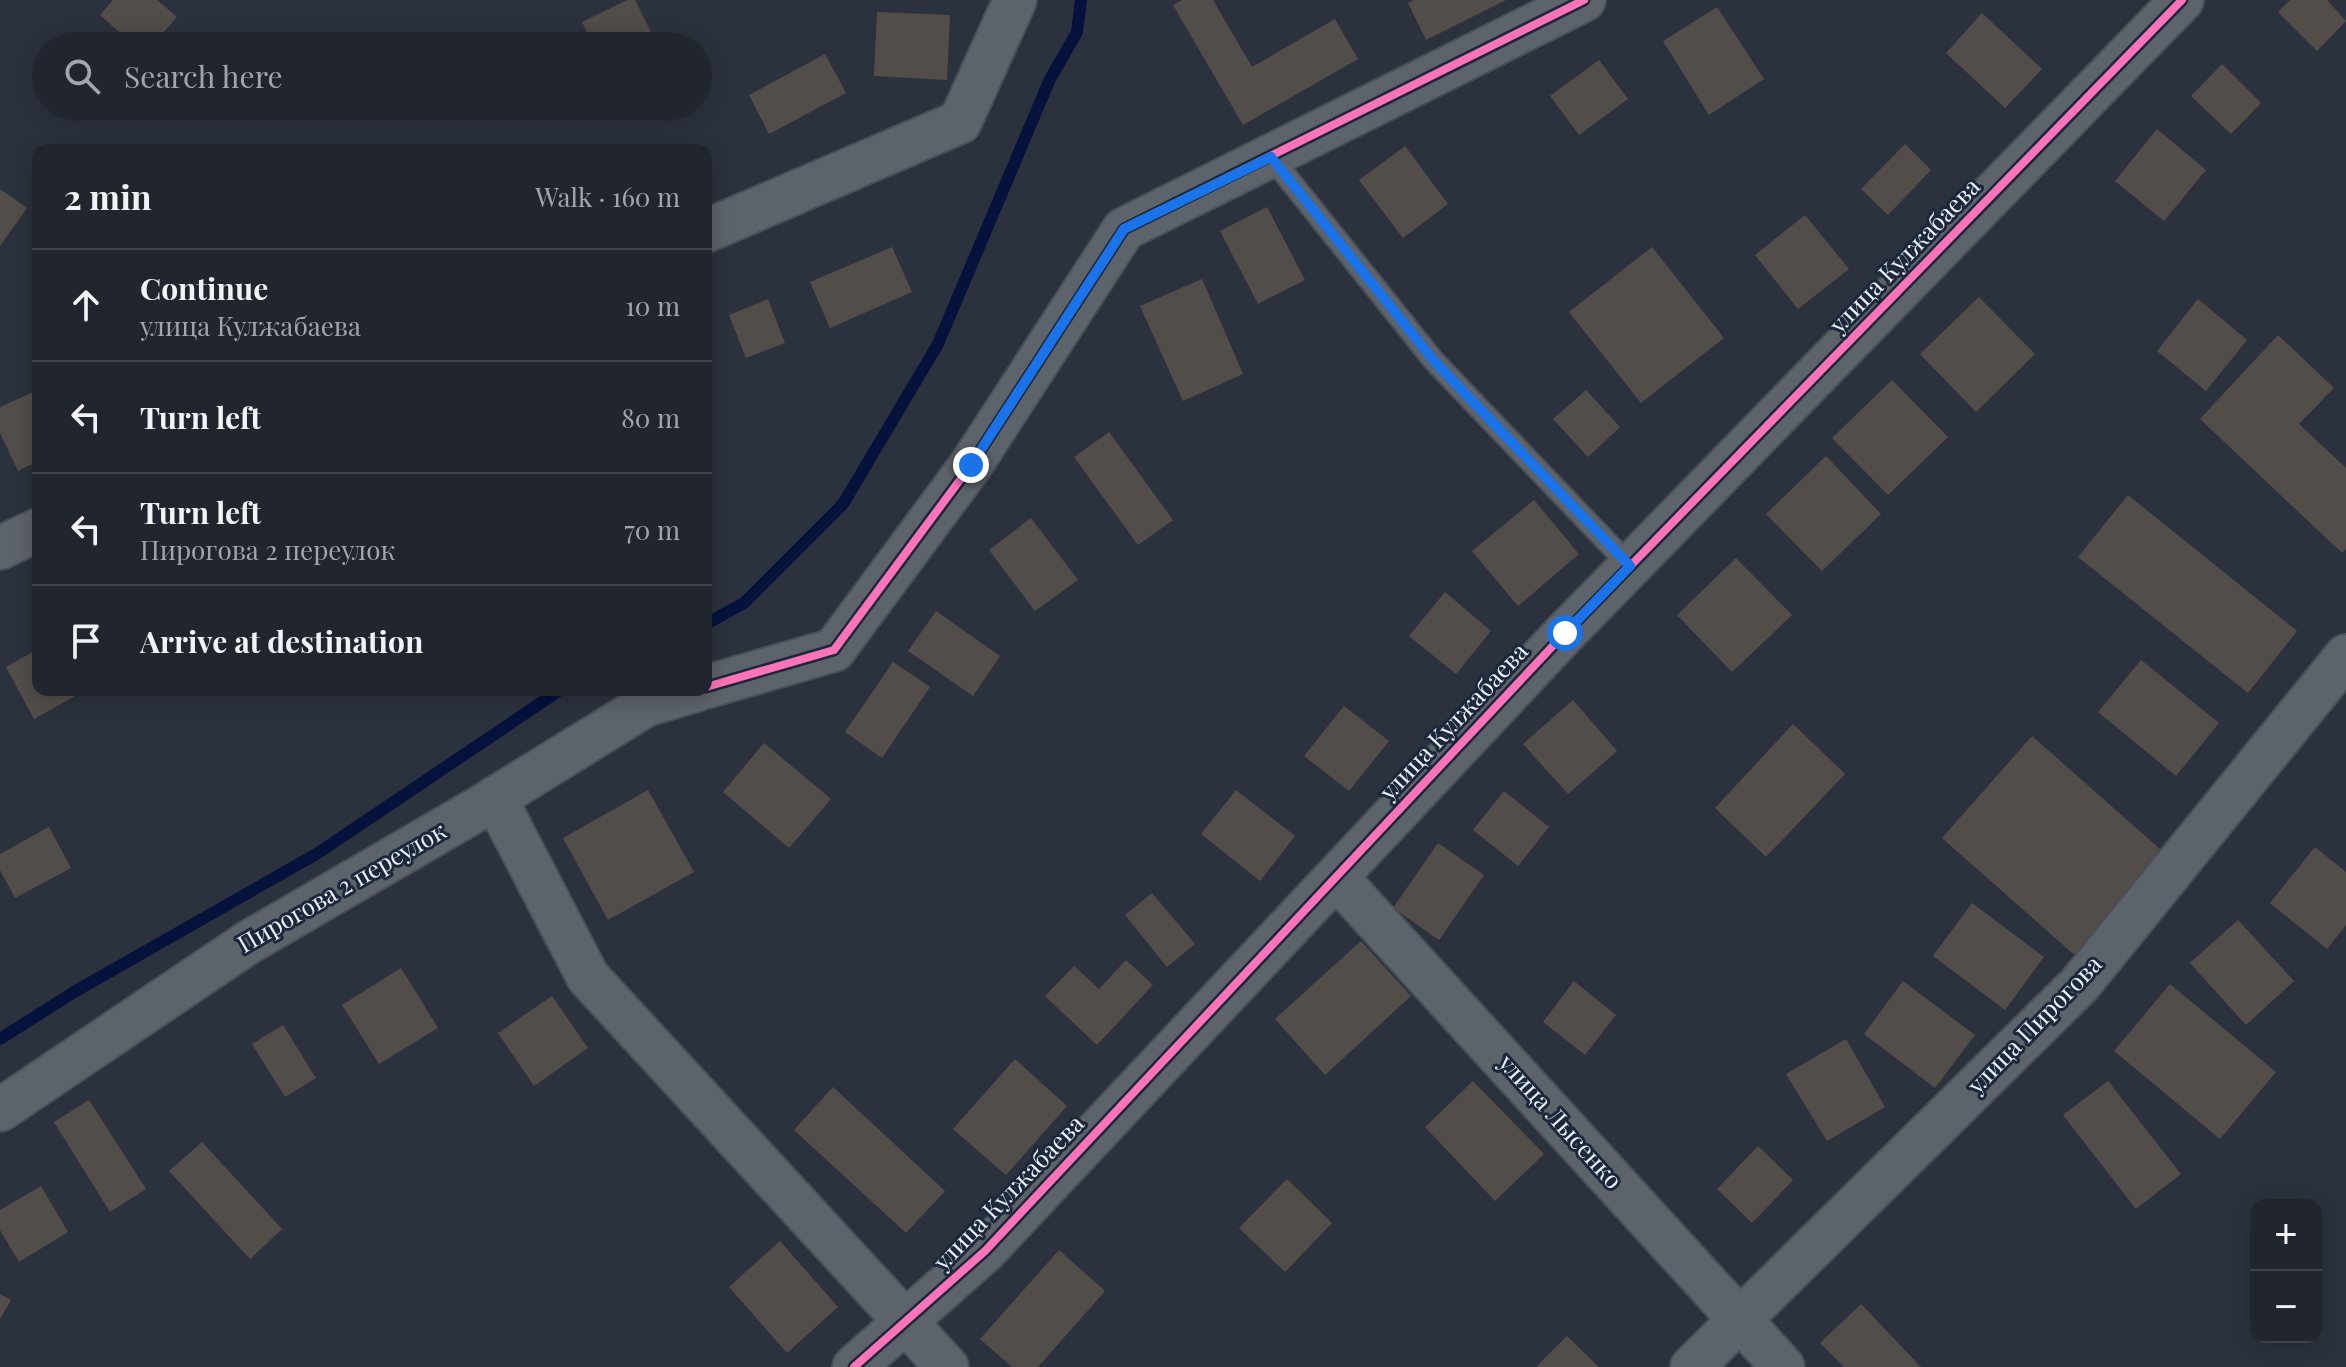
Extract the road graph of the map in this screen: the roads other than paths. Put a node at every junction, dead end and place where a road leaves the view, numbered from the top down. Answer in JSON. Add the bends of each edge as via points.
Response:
{"nodes":[{"id":1,"x":1015,"y":0,"type":"edge"},
{"id":2,"x":1584,"y":0,"type":"edge"},
{"id":3,"x":2182,"y":0,"type":"edge"},
{"id":4,"x":1271,"y":157,"type":"junction"},
{"id":5,"x":712,"y":228,"type":"edge"},
{"id":6,"x":32,"y":533,"type":"edge"},
{"id":7,"x":0,"y":548,"type":"edge"},
{"id":8,"x":1630,"y":566,"type":"junction"},
{"id":9,"x":2346,"y":656,"type":"edge"},
{"id":10,"x":712,"y":685,"type":"edge"},
{"id":11,"x":677,"y":696,"type":"edge"},
{"id":12,"x":495,"y":798,"type":"junction"},
{"id":13,"x":1336,"y":877,"type":"junction"},
{"id":14,"x":0,"y":1110,"type":"edge"},
{"id":15,"x":1741,"y":1319,"type":"junction"},
{"id":16,"x":905,"y":1322,"type":"junction"},
{"id":17,"x":854,"y":1367,"type":"edge"},
{"id":18,"x":947,"y":1367,"type":"edge"},
{"id":19,"x":1692,"y":1367,"type":"edge"},
{"id":20,"x":1783,"y":1367,"type":"edge"}],
"edges":[{"from":1,"to":5,"type":"street","via":[[960,122]]},
{"from":2,"to":4,"type":"street"},
{"from":3,"to":8,"type":"street","name":"улица Кулжабаева"},
{"from":4,"to":8,"type":"lane","via":[[1434,361]]},
{"from":4,"to":10,"type":"street","via":[[1124,229],[971,465],[834,650]]},
{"from":6,"to":7,"type":"street"},
{"from":8,"to":13,"type":"street","name":"улица Кулжабаева"},
{"from":9,"to":15,"type":"street","name":"улица Пирогова","via":[[2080,984]]},
{"from":11,"to":12,"type":"street","name":"Пирогова 2 переулок","via":[[646,705]]},
{"from":12,"to":14,"type":"street","name":"Пирогова 2 переулок","via":[[249,942]]},
{"from":12,"to":16,"type":"street","via":[[588,977]]},
{"from":13,"to":15,"type":"street","name":"улица Лысенко"},
{"from":13,"to":16,"type":"street","name":"улица Кулжабаева","via":[[985,1251]]},
{"from":15,"to":19,"type":"street","name":"улица Пирогова"},
{"from":15,"to":20,"type":"street","name":"улица Лысенко"},
{"from":16,"to":17,"type":"street","name":"улица Кулжабаева"},
{"from":16,"to":18,"type":"street"}]}
